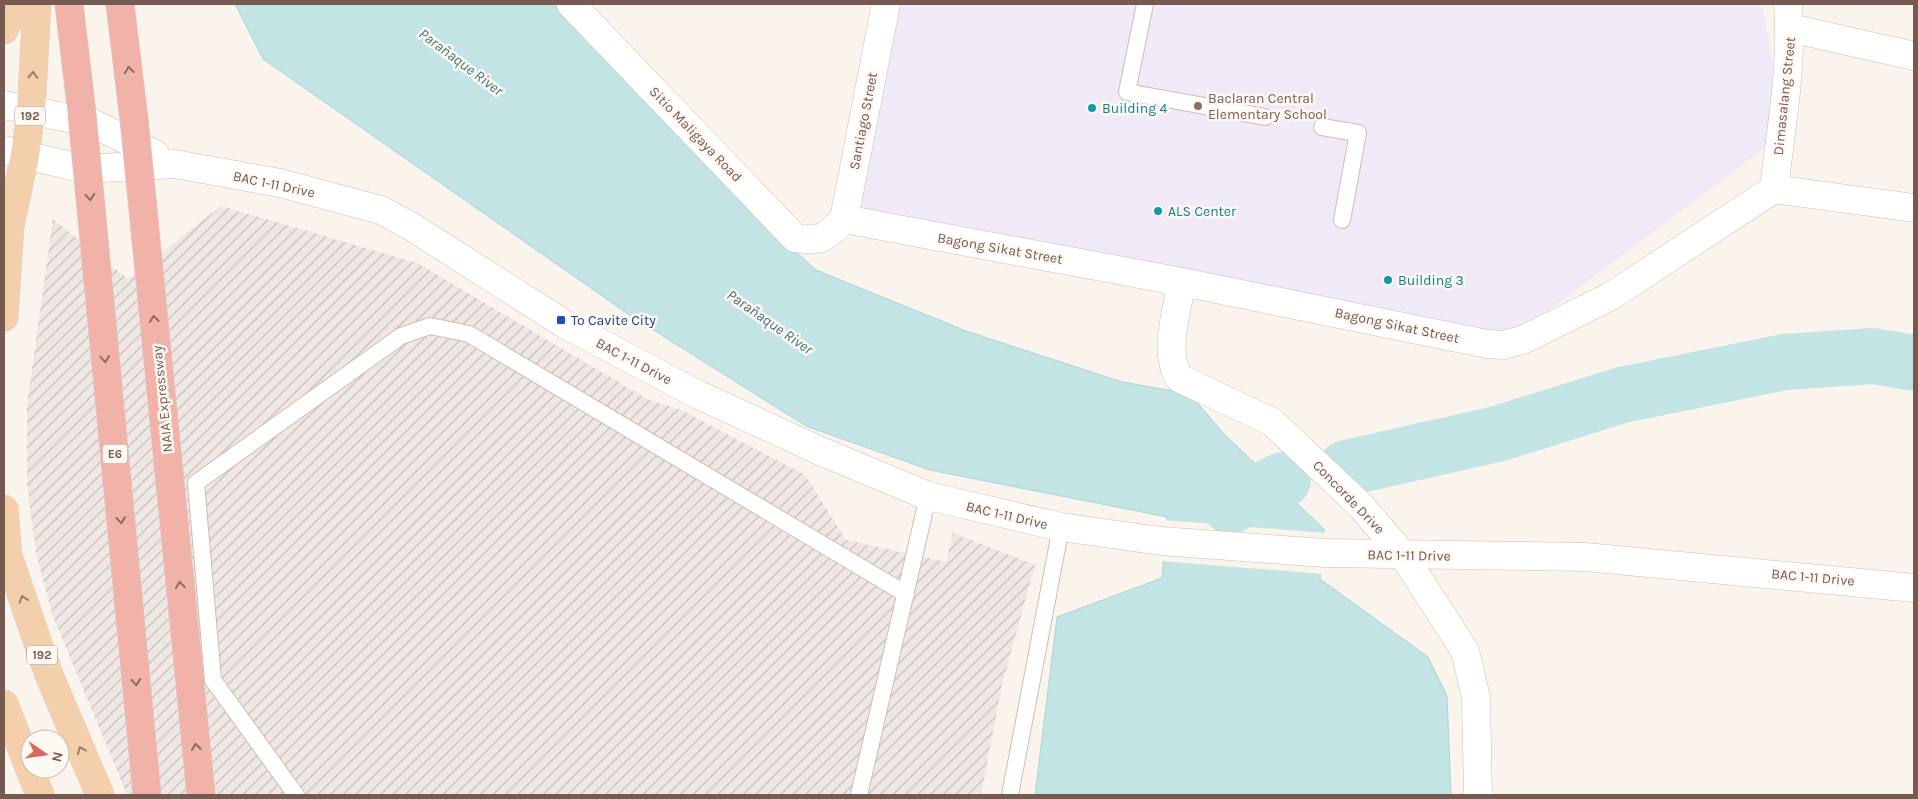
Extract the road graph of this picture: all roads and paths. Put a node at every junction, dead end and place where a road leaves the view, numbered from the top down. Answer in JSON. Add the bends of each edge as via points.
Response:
{"nodes":[{"id":1,"x":17,"y":4,"type":"edge"},
{"id":2,"x":37,"y":4,"type":"edge"},
{"id":3,"x":70,"y":4,"type":"edge"},
{"id":4,"x":120,"y":4,"type":"edge"},
{"id":5,"x":571,"y":4,"type":"edge"},
{"id":6,"x":886,"y":4,"type":"edge"},
{"id":7,"x":1145,"y":4,"type":"edge"},
{"id":8,"x":1789,"y":16,"type":"edge"},
{"id":9,"x":4,"y":30,"type":"edge"},
{"id":10,"x":1914,"y":56,"type":"edge"},
{"id":11,"x":4,"y":105,"type":"edge"},
{"id":12,"x":31,"y":111,"type":"junction"},
{"id":13,"x":1265,"y":117,"type":"dead end"},
{"id":14,"x":1322,"y":127,"type":"dead end"},
{"id":15,"x":14,"y":153,"type":"edge"},
{"id":16,"x":174,"y":164,"type":"junction"},
{"id":17,"x":1774,"y":189,"type":"junction"},
{"id":18,"x":1914,"y":208,"type":"edge"},
{"id":19,"x":7,"y":220,"type":"edge"},
{"id":20,"x":1342,"y":220,"type":"dead end"},
{"id":21,"x":837,"y":226,"type":"junction"},
{"id":22,"x":1182,"y":282,"type":"junction"},
{"id":23,"x":4,"y":317,"type":"edge"},
{"id":24,"x":928,"y":496,"type":"junction"},
{"id":25,"x":4,"y":509,"type":"edge"},
{"id":26,"x":1061,"y":527,"type":"junction"},
{"id":27,"x":1403,"y":555,"type":"junction"},
{"id":28,"x":1914,"y":588,"type":"edge"},
{"id":29,"x":906,"y":594,"type":"junction"},
{"id":30,"x":4,"y":704,"type":"edge"},
{"id":31,"x":40,"y":795,"type":"edge"},
{"id":32,"x":100,"y":795,"type":"edge"},
{"id":33,"x":147,"y":795,"type":"edge"},
{"id":34,"x":201,"y":795,"type":"edge"},
{"id":35,"x":296,"y":795,"type":"edge"},
{"id":36,"x":859,"y":795,"type":"edge"},
{"id":37,"x":1010,"y":795,"type":"edge"},
{"id":38,"x":1478,"y":795,"type":"edge"}],
"edges":[{"from":1,"to":9,"type":"main road"},
{"from":12,"to":2,"type":"main road","number":"192","one_way":true},
{"from":3,"to":33,"type":"highway","number":"E6","one_way":true,"bridge":true},
{"from":34,"to":4,"type":"highway","name":"NAIA Expressway","one_way":true,"bridge":true},
{"from":5,"to":21,"type":"street","name":"Sitio Maligaya Road","via":[[796,238],[815,241]]},
{"from":6,"to":21,"type":"street","name":"Santiago Street"},
{"from":7,"to":13,"type":"lane","via":[[1127,92]]},
{"from":8,"to":10,"type":"street"},
{"from":8,"to":17,"type":"street","name":"Dimasalang Street"},
{"from":11,"to":12,"type":"street","name":"BAC 1-11 Drive"},
{"from":12,"to":15,"type":"main road","number":"192"},
{"from":12,"to":16,"type":"street","name":"BAC 1-11 Drive","via":[[92,123]]},
{"from":14,"to":20,"type":"lane","via":[[1358,134]]},
{"from":15,"to":16,"type":"street","name":"BAC 1-11 Drive","via":[[84,169]]},
{"from":15,"to":19,"type":"main road","number":"192"},
{"from":16,"to":24,"type":"street","name":"BAC 1-11 Drive","via":[[280,183],[382,210],[566,325],[682,387],[818,450]]},
{"from":17,"to":18,"type":"street"},
{"from":17,"to":22,"type":"street","name":"Bagong Sikat Street","via":[[1611,296],[1525,339],[1504,345]]},
{"from":19,"to":23,"type":"main road","number":"192"},
{"from":21,"to":22,"type":"street","name":"Bagong Sikat Street"},
{"from":22,"to":27,"type":"street","name":"Concorde Drive","via":[[1171,355],[1179,378],[1272,422],[1361,506]]},
{"from":24,"to":26,"type":"street","name":"BAC 1-11 Drive"},
{"from":24,"to":29,"type":"lane"},
{"from":32,"to":25,"type":"main road","number":"192","one_way":true,"via":[[49,675],[8,556]]},
{"from":26,"to":27,"type":"street","name":"BAC 1-11 Drive","via":[[1161,541],[1325,553]]},
{"from":26,"to":37,"type":"lane"},
{"from":27,"to":28,"type":"street","name":"BAC 1-11 Drive","via":[[1585,557]]},
{"from":27,"to":38,"type":"street","name":"Concorde Drive","via":[[1465,651],[1476,697]]},
{"from":29,"to":35,"type":"lane","via":[[469,334],[430,326],[401,336],[196,483],[213,680]]},
{"from":29,"to":36,"type":"lane"},
{"from":30,"to":31,"type":"main road"}]}
